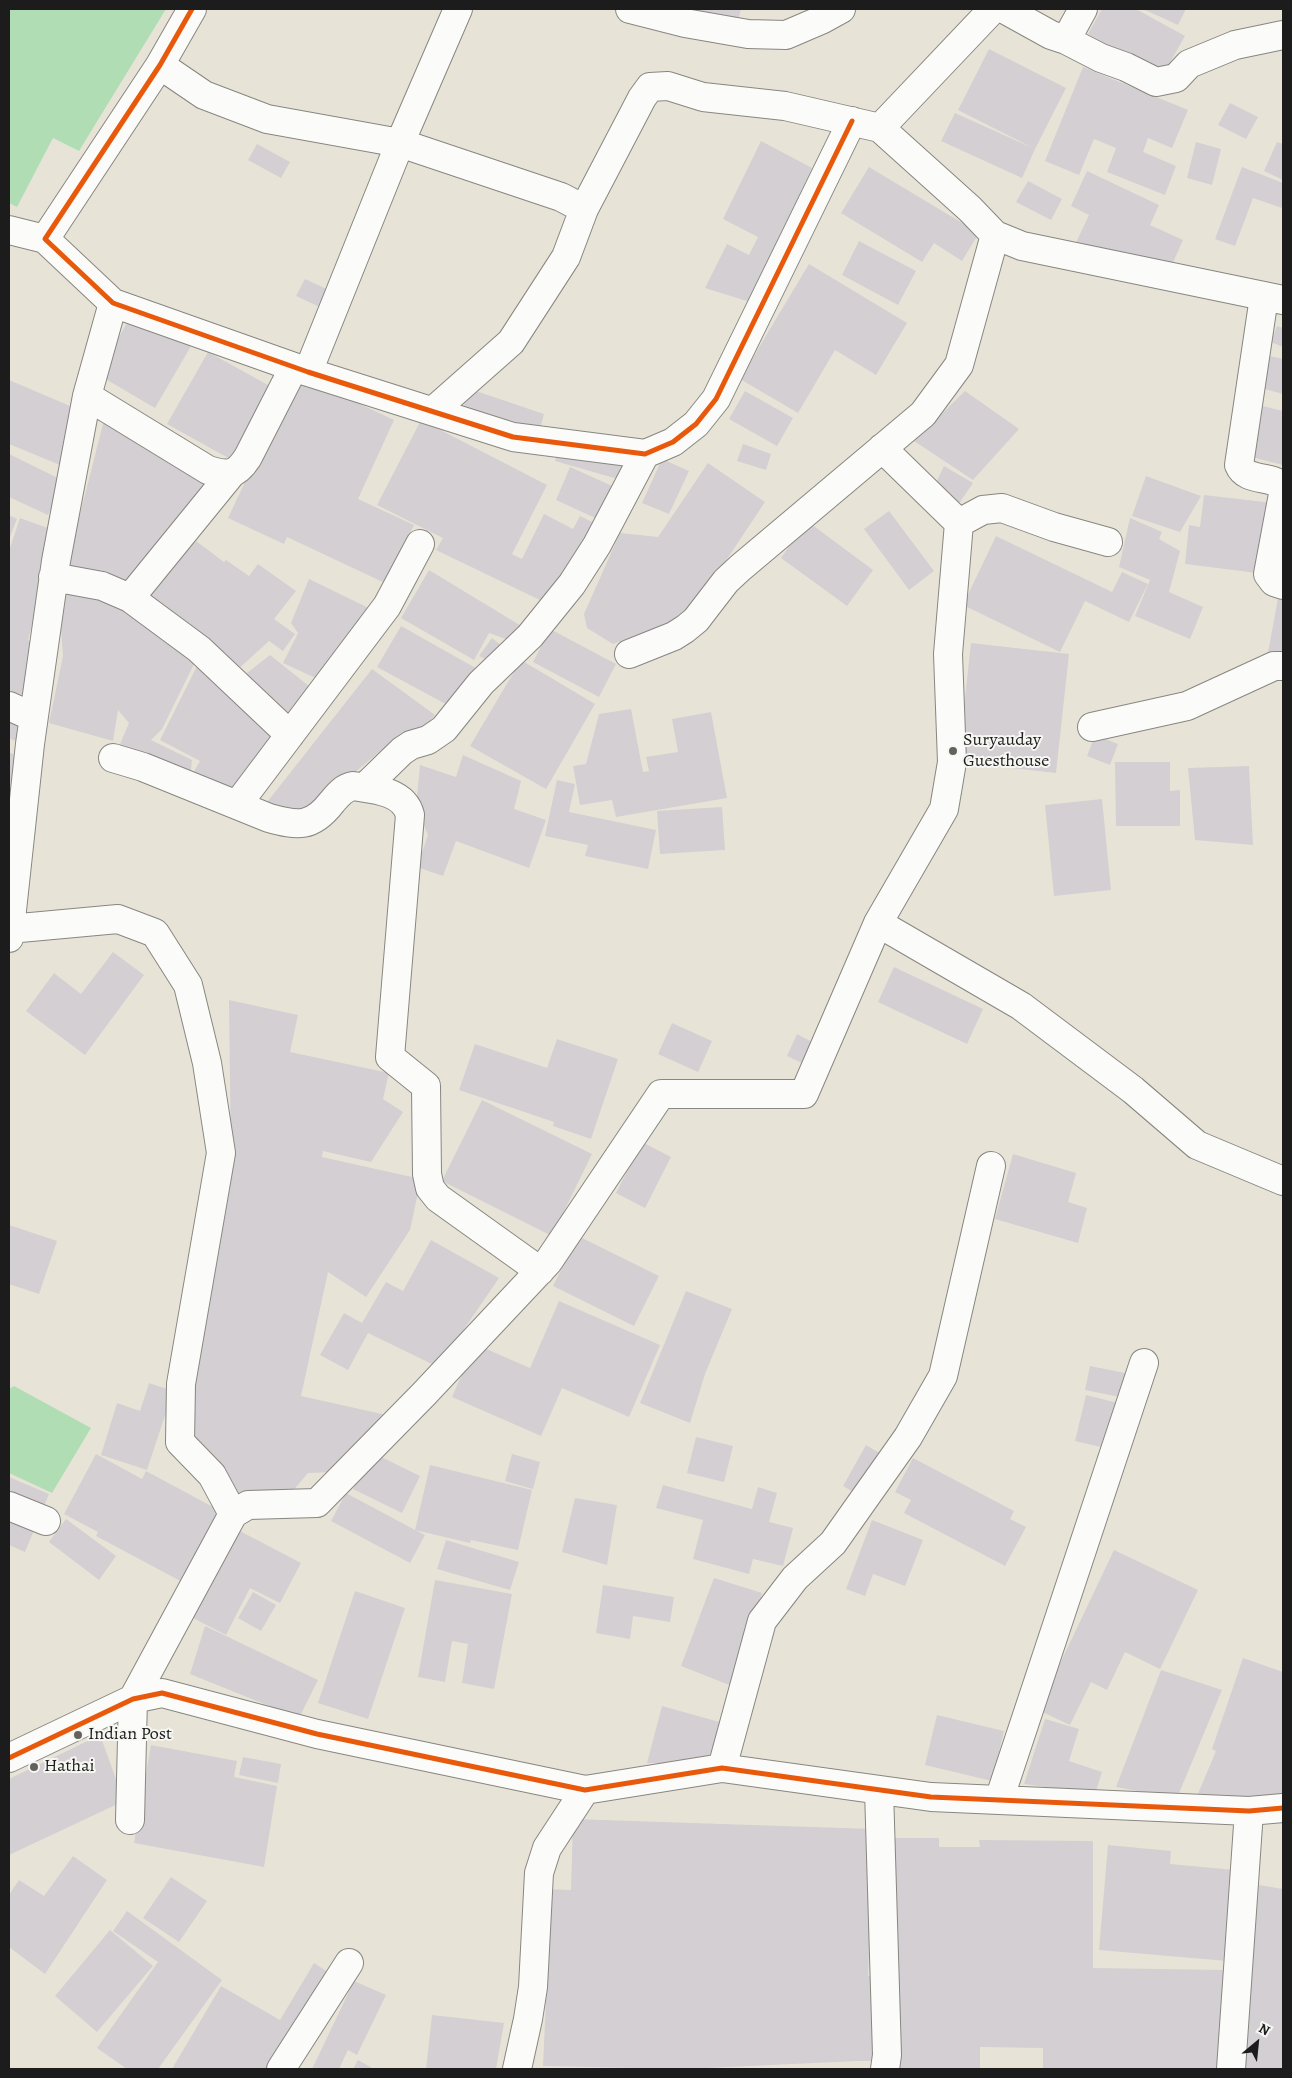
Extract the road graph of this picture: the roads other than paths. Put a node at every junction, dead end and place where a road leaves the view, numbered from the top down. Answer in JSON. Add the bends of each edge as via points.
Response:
{"nodes":[{"id":1,"x":192,"y":9,"type":"edge"},
{"id":2,"x":458,"y":9,"type":"edge"},
{"id":3,"x":630,"y":9,"type":"edge"},
{"id":4,"x":841,"y":9,"type":"edge"},
{"id":5,"x":993,"y":9,"type":"edge"},
{"id":6,"x":1004,"y":9,"type":"edge"},
{"id":7,"x":1083,"y":9,"type":"edge"},
{"id":8,"x":1283,"y":34,"type":"edge"},
{"id":9,"x":1066,"y":40,"type":"junction"},
{"id":10,"x":160,"y":65,"type":"junction"},
{"id":11,"x":852,"y":122,"type":"junction"},
{"id":12,"x":880,"y":128,"type":"junction"},
{"id":13,"x":400,"y":143,"type":"junction"},
{"id":14,"x":584,"y":209,"type":"junction"},
{"id":15,"x":9,"y":230,"type":"edge"},
{"id":16,"x":995,"y":235,"type":"junction"},
{"id":17,"x":45,"y":239,"type":"junction"},
{"id":18,"x":1274,"y":298,"type":"edge"},
{"id":19,"x":113,"y":303,"type":"junction"},
{"id":20,"x":301,"y":370,"type":"junction"},
{"id":21,"x":87,"y":396,"type":"junction"},
{"id":22,"x":433,"y":411,"type":"junction"},
{"id":23,"x":882,"y":448,"type":"junction"},
{"id":24,"x":645,"y":454,"type":"junction"},
{"id":25,"x":232,"y":474,"type":"junction"},
{"id":26,"x":1283,"y":486,"type":"edge"},
{"id":27,"x":1283,"y":494,"type":"edge"},
{"id":28,"x":958,"y":522,"type":"junction"},
{"id":29,"x":1108,"y":542,"type":"dead end"},
{"id":30,"x":420,"y":544,"type":"dead end"},
{"id":31,"x":53,"y":577,"type":"junction"},
{"id":32,"x":1283,"y":585,"type":"edge"},
{"id":33,"x":130,"y":598,"type":"junction"},
{"id":34,"x":629,"y":654,"type":"dead end"},
{"id":35,"x":1283,"y":666,"type":"edge"},
{"id":36,"x":9,"y":706,"type":"edge"},
{"id":37,"x":33,"y":717,"type":"junction"},
{"id":38,"x":1092,"y":727,"type":"dead end"},
{"id":39,"x":290,"y":735,"type":"junction"},
{"id":40,"x":402,"y":751,"type":"junction"},
{"id":41,"x":113,"y":758,"type":"dead end"},
{"id":42,"x":365,"y":788,"type":"junction"},
{"id":43,"x":237,"y":805,"type":"junction"},
{"id":44,"x":408,"y":808,"type":"junction"},
{"id":45,"x":878,"y":923,"type":"junction"},
{"id":46,"x":9,"y":932,"type":"edge"},
{"id":47,"x":991,"y":1166,"type":"dead end"},
{"id":48,"x":1283,"y":1181,"type":"edge"},
{"id":49,"x":540,"y":1271,"type":"junction"},
{"id":50,"x":1144,"y":1363,"type":"dead end"},
{"id":51,"x":9,"y":1506,"type":"edge"},
{"id":52,"x":233,"y":1514,"type":"junction"},
{"id":53,"x":46,"y":1520,"type":"dead end"},
{"id":54,"x":133,"y":1699,"type":"junction"},
{"id":55,"x":9,"y":1758,"type":"edge"},
{"id":56,"x":722,"y":1768,"type":"junction"},
{"id":57,"x":585,"y":1790,"type":"junction"},
{"id":58,"x":878,"y":1790,"type":"junction"},
{"id":59,"x":999,"y":1800,"type":"junction"},
{"id":60,"x":1283,"y":1808,"type":"edge"},
{"id":61,"x":1249,"y":1811,"type":"junction"},
{"id":62,"x":130,"y":1820,"type":"dead end"},
{"id":63,"x":350,"y":1963,"type":"dead end"},
{"id":64,"x":281,"y":2069,"type":"edge"},
{"id":65,"x":516,"y":2069,"type":"edge"},
{"id":66,"x":885,"y":2069,"type":"edge"},
{"id":67,"x":1231,"y":2069,"type":"edge"}],
"edges":[{"from":1,"to":10,"type":"street"},
{"from":2,"to":13,"type":"street"},
{"from":3,"to":4,"type":"street","via":[[748,34],[786,35]]},
{"from":5,"to":12,"type":"street"},
{"from":6,"to":9,"type":"street"},
{"from":7,"to":9,"type":"street"},
{"from":8,"to":9,"type":"street","via":[[1235,45],[1189,64],[1176,78],[1156,82]]},
{"from":10,"to":13,"type":"street","via":[[204,95],[268,119]]},
{"from":10,"to":17,"type":"street"},
{"from":11,"to":12,"type":"street"},
{"from":11,"to":14,"type":"street","via":[[785,106],[703,96],[668,86],[650,88]]},
{"from":11,"to":24,"type":"street","via":[[716,399],[696,424],[673,442]]},
{"from":12,"to":16,"type":"street"},
{"from":13,"to":14,"type":"street","via":[[561,197]]},
{"from":13,"to":20,"type":"street"},
{"from":14,"to":22,"type":"street","via":[[566,257],[511,342]]},
{"from":15,"to":17,"type":"street"},
{"from":16,"to":18,"type":"street","via":[[1022,246]]},
{"from":16,"to":23,"type":"street","via":[[959,365],[923,414]]},
{"from":17,"to":19,"type":"street"},
{"from":18,"to":26,"type":"street","via":[[1239,465],[1246,475],[1272,480]]},
{"from":19,"to":20,"type":"street"},
{"from":19,"to":21,"type":"street"},
{"from":20,"to":22,"type":"street"},
{"from":20,"to":25,"type":"street","via":[[248,458]]},
{"from":21,"to":25,"type":"street","via":[[208,470]]},
{"from":21,"to":31,"type":"street"},
{"from":22,"to":24,"type":"street","via":[[514,436]]},
{"from":23,"to":28,"type":"street"},
{"from":23,"to":34,"type":"street","via":[[740,568],[685,629]]},
{"from":24,"to":40,"type":"street","via":[[597,546],[572,584],[530,636],[481,683],[444,729]]},
{"from":25,"to":33,"type":"street"},
{"from":27,"to":32,"type":"street","via":[[1268,574],[1274,582]]},
{"from":28,"to":29,"type":"street","via":[[983,510],[1002,508]]},
{"from":28,"to":45,"type":"street","via":[[948,654],[952,762],[944,808]]},
{"from":30,"to":39,"type":"street","via":[[388,606]]},
{"from":31,"to":33,"type":"street","via":[[102,586]]},
{"from":31,"to":37,"type":"street"},
{"from":33,"to":39,"type":"street","via":[[199,649]]},
{"from":35,"to":38,"type":"street","via":[[1274,666],[1187,706]]},
{"from":36,"to":37,"type":"street"},
{"from":37,"to":46,"type":"street"},
{"from":39,"to":43,"type":"street"},
{"from":40,"to":42,"type":"street"},
{"from":40,"to":44,"type":"street"},
{"from":41,"to":43,"type":"street"},
{"from":42,"to":43,"type":"street","via":[[346,788],[325,810],[300,824],[269,818]]},
{"from":42,"to":44,"type":"street","via":[[394,795]]},
{"from":44,"to":49,"type":"street","via":[[390,1057],[426,1086],[426,1174],[430,1188],[438,1198]]},
{"from":45,"to":48,"type":"street","via":[[1021,1006],[1133,1090],[1197,1145]]},
{"from":45,"to":49,"type":"street","via":[[804,1094],[661,1094]]},
{"from":46,"to":52,"type":"street","via":[[118,919],[155,933],[188,985],[208,1063],[221,1153],[181,1384],[180,1442],[212,1475]]},
{"from":47,"to":56,"type":"street","via":[[943,1376],[908,1437],[833,1543],[795,1578],[762,1621]]},
{"from":49,"to":52,"type":"street","via":[[317,1503],[248,1505]]},
{"from":50,"to":59,"type":"street"},
{"from":51,"to":53,"type":"street"},
{"from":52,"to":54,"type":"street"},
{"from":54,"to":55,"type":"street"},
{"from":54,"to":57,"type":"street","via":[[162,1693],[317,1734]]},
{"from":54,"to":62,"type":"street"},
{"from":56,"to":57,"type":"street"},
{"from":56,"to":58,"type":"street"},
{"from":57,"to":65,"type":"street","via":[[547,1848],[539,1873],[533,1986]]},
{"from":58,"to":59,"type":"street"},
{"from":58,"to":66,"type":"street","via":[[888,2055]]},
{"from":59,"to":61,"type":"street"},
{"from":60,"to":61,"type":"street"},
{"from":61,"to":67,"type":"street"},
{"from":63,"to":64,"type":"street"}]}
